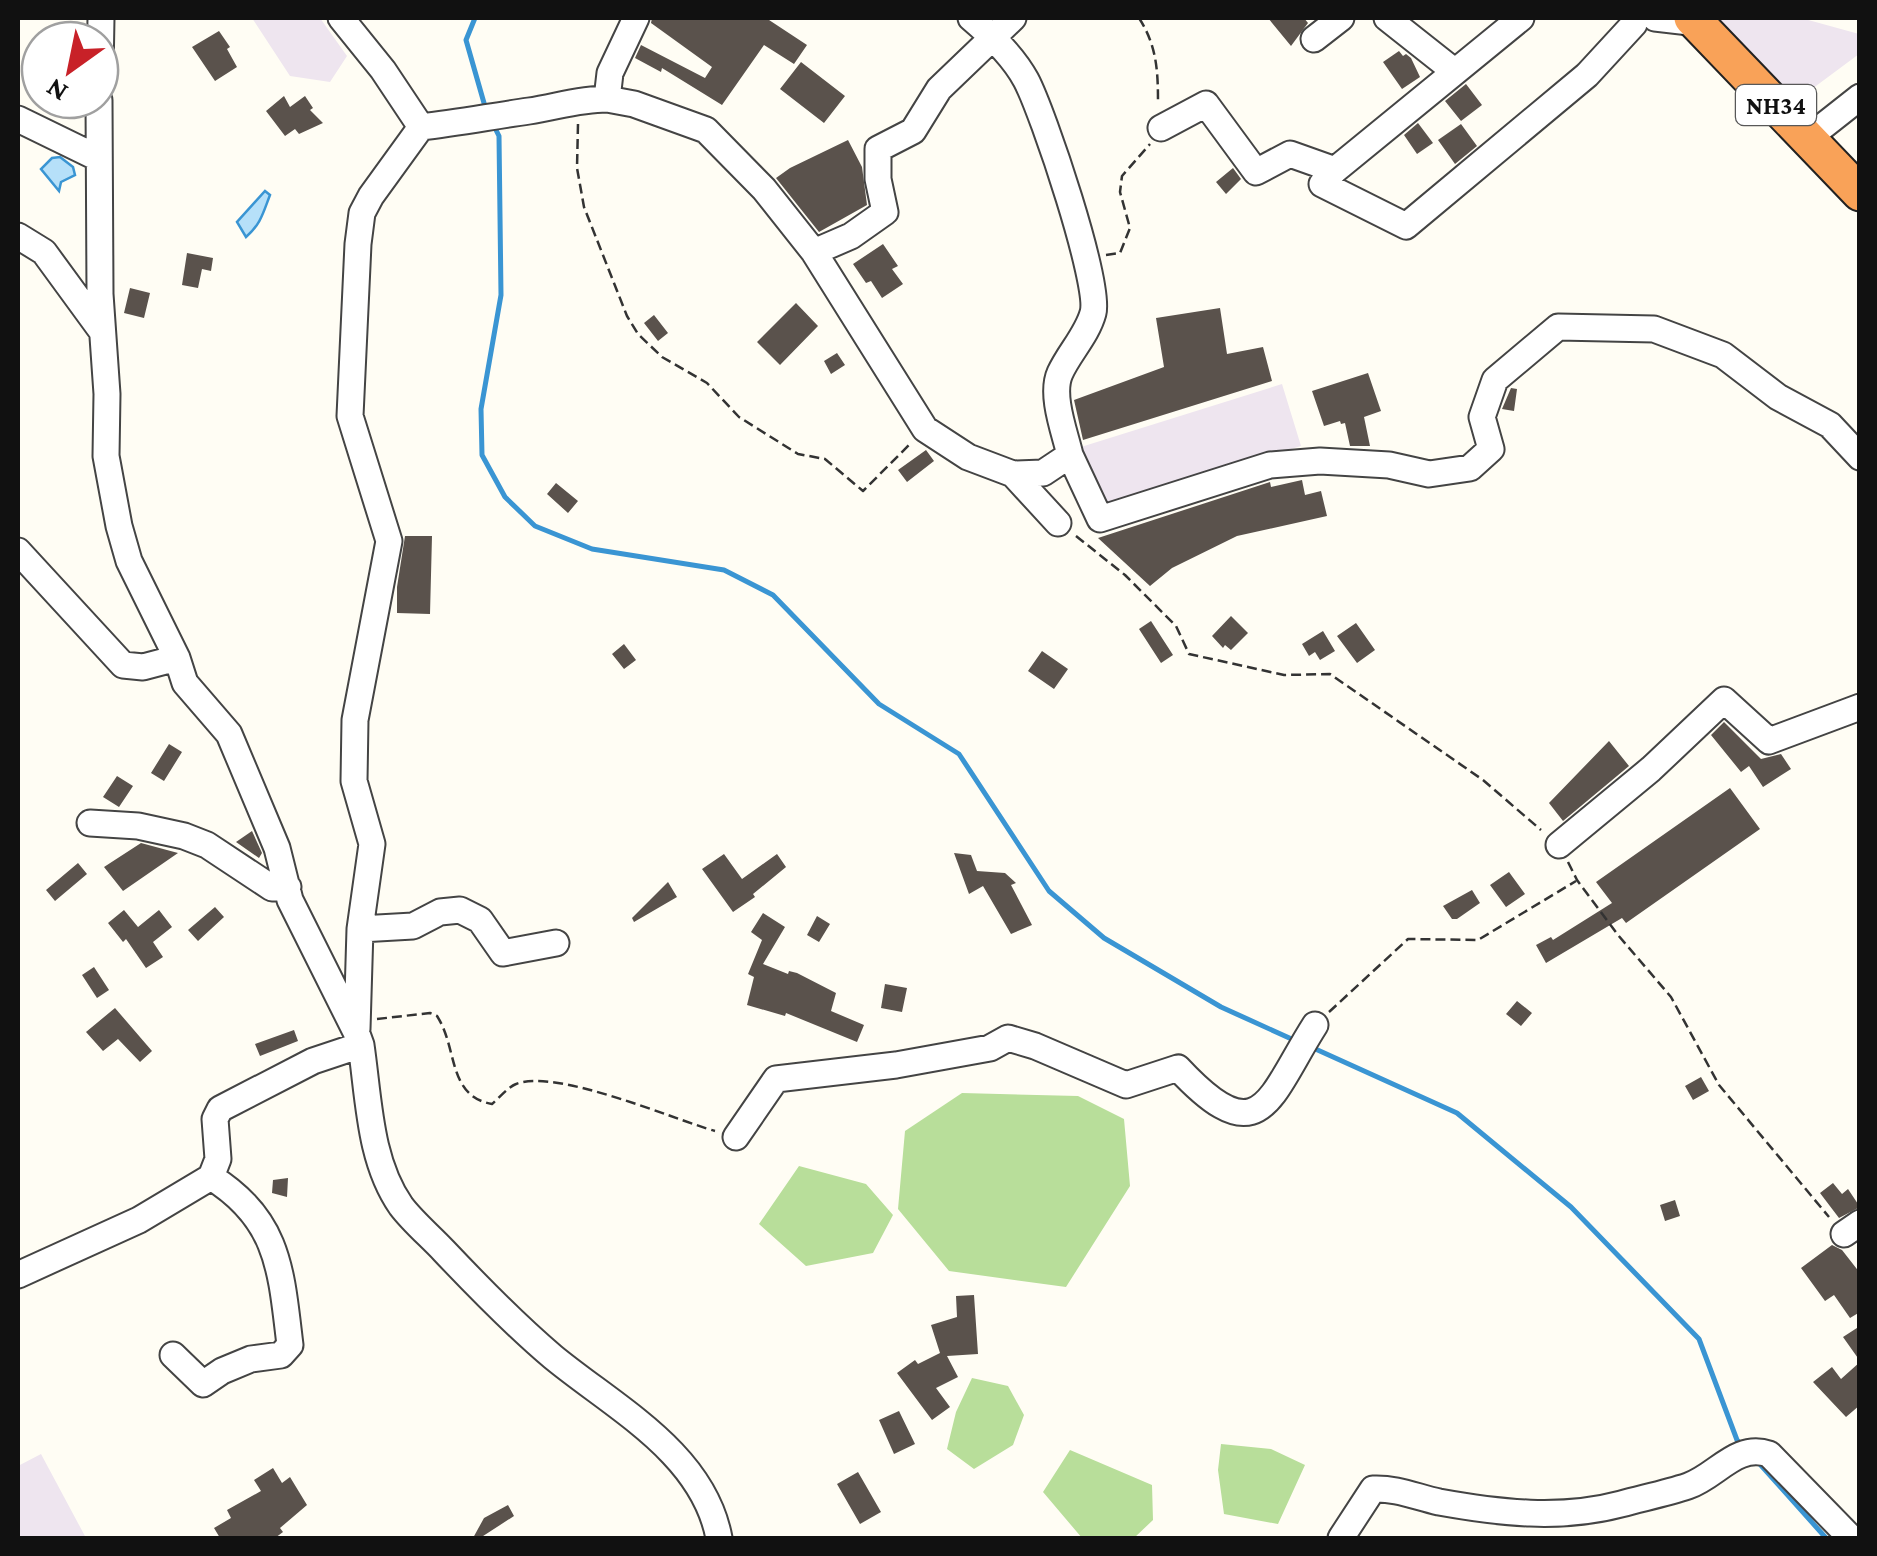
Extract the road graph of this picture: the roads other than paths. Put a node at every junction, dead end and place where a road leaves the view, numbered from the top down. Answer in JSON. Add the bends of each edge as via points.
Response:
{"nodes":[{"id":1,"x":341,"y":18,"type":"edge"},
{"id":2,"x":636,"y":18,"type":"edge"},
{"id":3,"x":971,"y":18,"type":"edge"},
{"id":4,"x":1014,"y":18,"type":"edge"},
{"id":5,"x":1340,"y":18,"type":"edge"},
{"id":6,"x":1387,"y":18,"type":"edge"},
{"id":7,"x":1522,"y":18,"type":"edge"},
{"id":8,"x":1642,"y":19,"type":"edge"},
{"id":9,"x":1694,"y":20,"type":"edge"},
{"id":10,"x":992,"y":35,"type":"junction"},
{"id":11,"x":1314,"y":39,"type":"dead end"},
{"id":12,"x":1454,"y":71,"type":"junction"},
{"id":13,"x":1860,"y":97,"type":"edge"},
{"id":14,"x":607,"y":99,"type":"junction"},
{"id":15,"x":18,"y":119,"type":"edge"},
{"id":16,"x":99,"y":120,"type":"edge"},
{"id":17,"x":420,"y":127,"type":"junction"},
{"id":18,"x":1161,"y":128,"type":"road end"},
{"id":19,"x":1808,"y":138,"type":"junction"},
{"id":20,"x":98,"y":158,"type":"junction"},
{"id":21,"x":1335,"y":170,"type":"junction"},
{"id":22,"x":1860,"y":193,"type":"edge"},
{"id":23,"x":18,"y":236,"type":"edge"},
{"id":24,"x":814,"y":252,"type":"junction"},
{"id":25,"x":100,"y":330,"type":"junction"},
{"id":26,"x":1070,"y":455,"type":"junction"},
{"id":27,"x":1860,"y":458,"type":"edge"},
{"id":28,"x":1013,"y":474,"type":"junction"},
{"id":29,"x":1058,"y":523,"type":"road end"},
{"id":30,"x":18,"y":550,"type":"edge"},
{"id":31,"x":176,"y":658,"type":"junction"},
{"id":32,"x":1860,"y":707,"type":"edge"},
{"id":33,"x":90,"y":824,"type":"dead end"},
{"id":34,"x":1559,"y":845,"type":"road end"},
{"id":35,"x":288,"y":887,"type":"junction"},
{"id":36,"x":360,"y":929,"type":"junction"},
{"id":37,"x":556,"y":942,"type":"dead end"},
{"id":38,"x":1315,"y":1025,"type":"road end"},
{"id":39,"x":358,"y":1033,"type":"junction"},
{"id":40,"x":736,"y":1136,"type":"road end"},
{"id":41,"x":211,"y":1177,"type":"junction"},
{"id":42,"x":18,"y":1275,"type":"edge"},
{"id":43,"x":174,"y":1355,"type":"dead end"},
{"id":44,"x":719,"y":1538,"type":"edge"},
{"id":45,"x":1340,"y":1538,"type":"edge"},
{"id":46,"x":1851,"y":1538,"type":"edge"}],
"edges":[{"from":1,"to":17,"type":"street"},
{"from":2,"to":14,"type":"street","via":[[610,74]]},
{"from":3,"to":10,"type":"street"},
{"from":4,"to":10,"type":"street"},
{"from":5,"to":11,"type":"street"},
{"from":6,"to":12,"type":"street"},
{"from":7,"to":12,"type":"street"},
{"from":8,"to":9,"type":"street"},
{"from":8,"to":21,"type":"street","via":[[1587,76],[1406,226],[1322,184]]},
{"from":9,"to":19,"type":"highway","number":"NH34"},
{"from":10,"to":24,"type":"street","via":[[939,89],[914,132],[878,149],[885,212]]},
{"from":10,"to":26,"type":"street","via":[[1026,80],[1092,284],[1094,311],[1058,377]]},
{"from":12,"to":21,"type":"street"},
{"from":13,"to":19,"type":"street"},
{"from":14,"to":17,"type":"street"},
{"from":14,"to":24,"type":"street","via":[[706,130]]},
{"from":15,"to":20,"type":"street"},
{"from":16,"to":20,"type":"street"},
{"from":17,"to":36,"type":"street","via":[[370,196],[358,244],[350,416],[389,541],[355,720],[354,782],[372,844]]},
{"from":18,"to":21,"type":"street","via":[[1206,104],[1256,172],[1290,154]]},
{"from":19,"to":22,"type":"highway","number":"NH34"},
{"from":20,"to":25,"type":"street"},
{"from":23,"to":25,"type":"street","via":[[44,252]]},
{"from":24,"to":28,"type":"street","via":[[926,429],[968,457]]},
{"from":25,"to":31,"type":"street","via":[[110,486],[129,561]]},
{"from":26,"to":27,"type":"street","via":[[1100,519],[1270,466],[1320,461],[1429,474],[1470,468],[1491,449],[1482,417],[1494,380],[1558,327],[1654,329],[1723,355],[1778,397],[1830,425]]},
{"from":26,"to":28,"type":"street","via":[[1043,473]]},
{"from":28,"to":29,"type":"street"},
{"from":30,"to":31,"type":"street","via":[[123,665]]},
{"from":31,"to":35,"type":"street","via":[[186,684],[228,734]]},
{"from":32,"to":34,"type":"street","via":[[1769,741],[1724,700]]},
{"from":33,"to":35,"type":"street","via":[[184,836],[272,888]]},
{"from":35,"to":39,"type":"street"},
{"from":36,"to":37,"type":"street","via":[[413,926],[450,909],[480,920],[503,952]]},
{"from":36,"to":39,"type":"street"},
{"from":38,"to":40,"type":"street","via":[[1277,1092],[1264,1107],[1243,1114],[1220,1106],[1178,1068],[1126,1085],[1008,1038],[990,1048],[896,1065],[776,1078]]},
{"from":39,"to":41,"type":"street","via":[[220,1109]]},
{"from":39,"to":44,"type":"street","via":[[377,1160],[402,1206],[527,1336],[631,1415],[680,1463],[704,1491]]},
{"from":41,"to":42,"type":"street","via":[[140,1220]]},
{"from":41,"to":43,"type":"street","via":[[236,1192],[271,1239],[290,1345],[281,1355],[252,1359],[203,1384]]},
{"from":45,"to":46,"type":"street","via":[[1372,1489],[1567,1515],[1690,1486],[1748,1452],[1769,1454]]}]}
